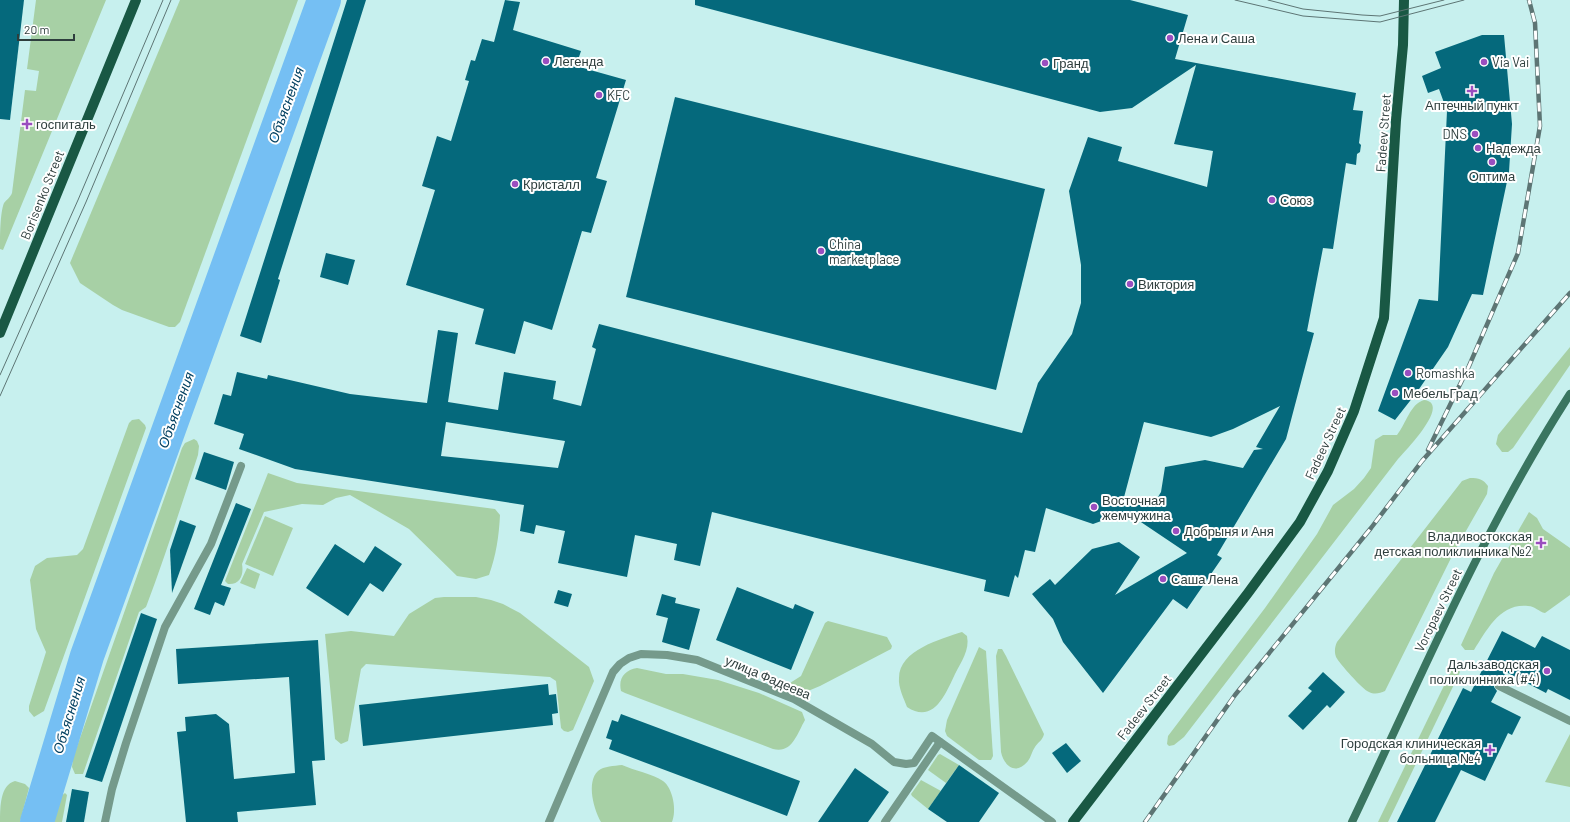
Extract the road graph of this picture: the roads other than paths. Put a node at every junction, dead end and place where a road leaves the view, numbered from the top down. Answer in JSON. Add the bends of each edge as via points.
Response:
{"nodes":[{"id":1,"x":136,"y":0,"type":"edge"},
{"id":2,"x":1404,"y":0,"type":"edge"},
{"id":3,"x":0,"y":333,"type":"edge"},
{"id":4,"x":1570,"y":394,"type":"edge"},
{"id":5,"x":241,"y":466,"type":"dead end"},
{"id":6,"x":1499,"y":686,"type":"dead end"},
{"id":7,"x":1570,"y":721,"type":"edge"},
{"id":8,"x":940,"y":742,"type":"junction"},
{"id":9,"x":105,"y":822,"type":"edge"},
{"id":10,"x":549,"y":822,"type":"edge"},
{"id":11,"x":885,"y":822,"type":"edge"},
{"id":12,"x":1052,"y":822,"type":"edge"},
{"id":13,"x":1073,"y":822,"type":"edge"},
{"id":14,"x":1352,"y":822,"type":"edge"}],
"edges":[{"from":1,"to":3,"type":"main road","name":"Borisenko Street"},
{"from":2,"to":13,"type":"main road","name":"Fadeev Street","via":[[1404,38],[1384,318],[1354,411],[1328,471],[1300,522]]},
{"from":4,"to":14,"type":"main road","name":"Voropaev Street","via":[[1536,446],[1499,513]]},
{"from":5,"to":9,"type":"street","via":[[211,544],[165,627],[126,743]]},
{"from":6,"to":7,"type":"street"},
{"from":8,"to":10,"type":"street","name":"улица Фадеева","via":[[932,736],[914,763],[894,762],[872,744],[794,699],[697,660],[640,654],[620,664],[613,672]]},
{"from":8,"to":11,"type":"street"},
{"from":8,"to":12,"type":"street"}]}
